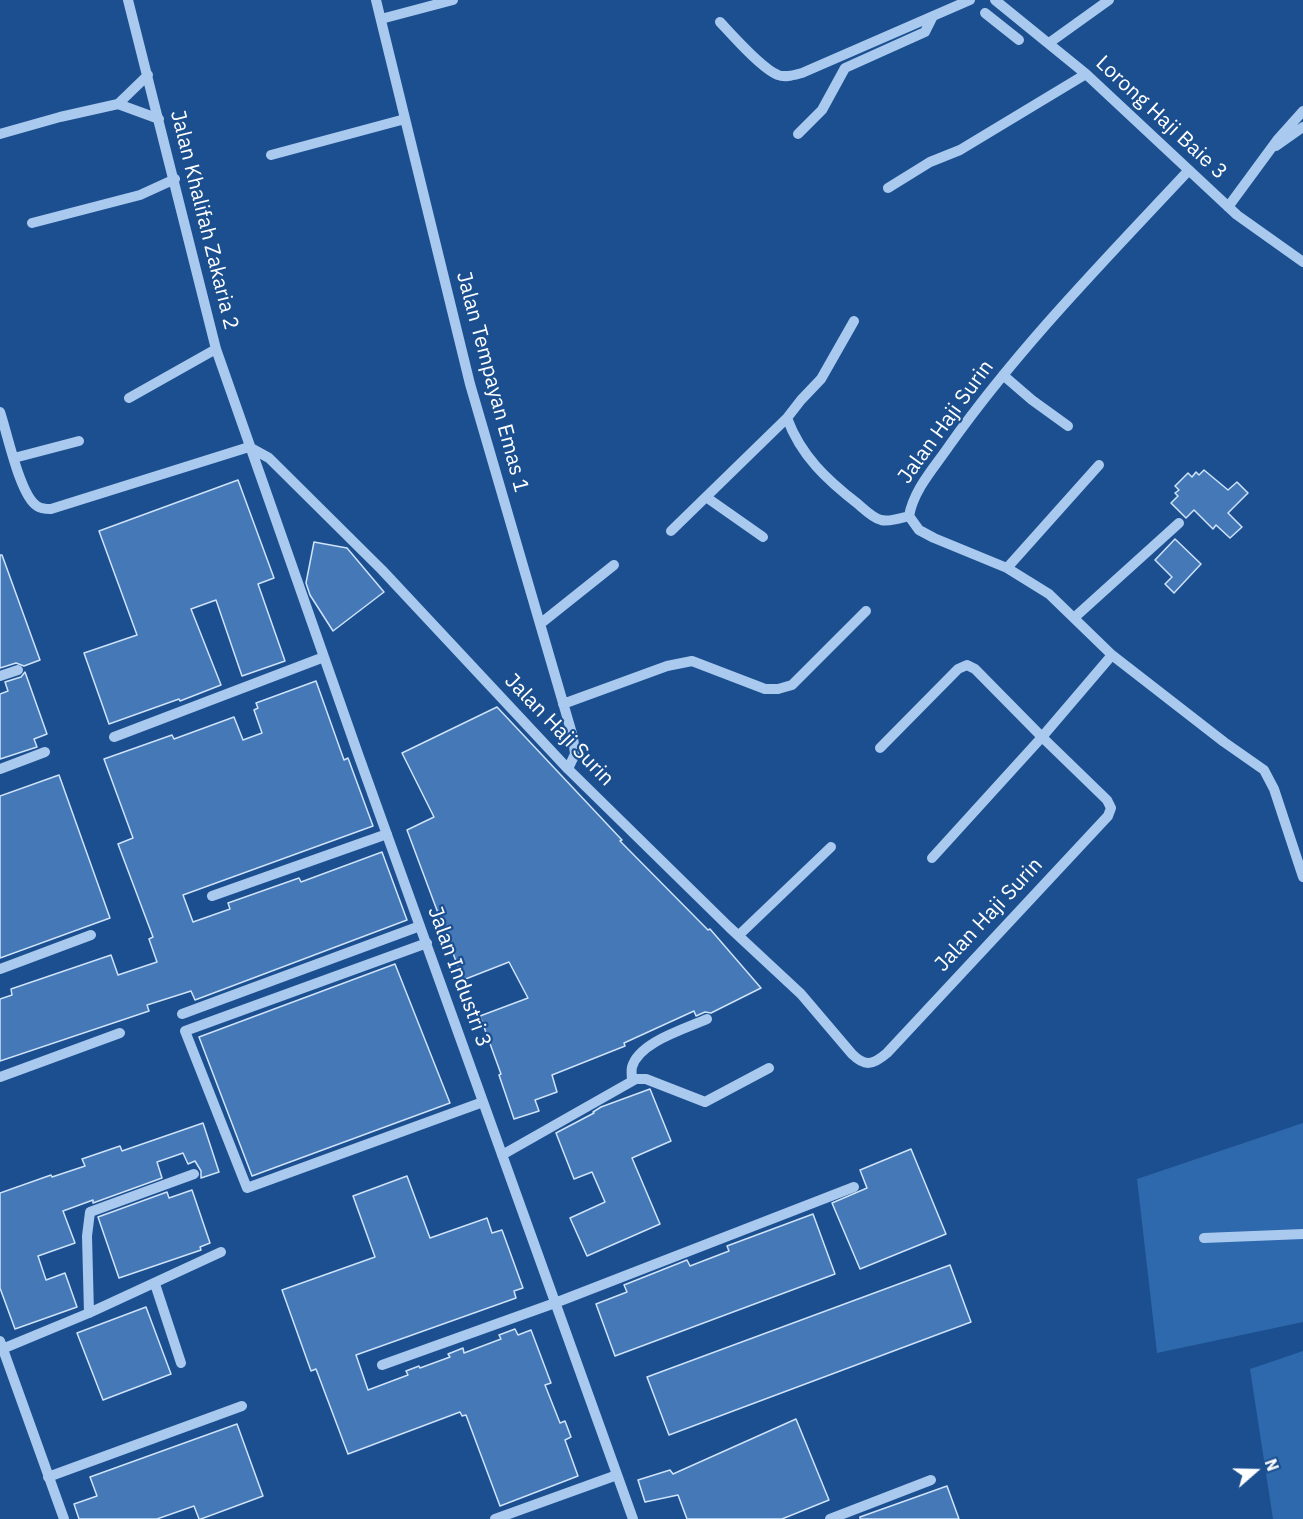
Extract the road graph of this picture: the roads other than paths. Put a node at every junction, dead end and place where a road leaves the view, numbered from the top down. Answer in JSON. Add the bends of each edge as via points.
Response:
{"nodes":[{"id":1,"x":128,"y":0,"type":"edge"},
{"id":2,"x":376,"y":0,"type":"edge"},
{"id":3,"x":453,"y":0,"type":"edge"},
{"id":4,"x":970,"y":0,"type":"edge"},
{"id":5,"x":995,"y":0,"type":"edge"},
{"id":6,"x":1109,"y":0,"type":"edge"},
{"id":7,"x":985,"y":14,"type":"dead end"},
{"id":8,"x":1014,"y":15,"type":"junction"},
{"id":9,"x":933,"y":16,"type":"junction"},
{"id":10,"x":381,"y":19,"type":"junction"},
{"id":11,"x":720,"y":22,"type":"dead end"},
{"id":12,"x":1002,"y":26,"type":"junction"},
{"id":13,"x":1019,"y":40,"type":"dead end"},
{"id":14,"x":1049,"y":44,"type":"junction"},
{"id":15,"x":1086,"y":74,"type":"junction"},
{"id":16,"x":148,"y":75,"type":"junction"},
{"id":17,"x":118,"y":104,"type":"junction"},
{"id":18,"x":1303,"y":111,"type":"edge"},
{"id":19,"x":159,"y":119,"type":"junction"},
{"id":20,"x":405,"y":119,"type":"junction"},
{"id":21,"x":1303,"y":128,"type":"edge"},
{"id":22,"x":0,"y":134,"type":"edge"},
{"id":23,"x":798,"y":134,"type":"dead end"},
{"id":24,"x":1269,"y":151,"type":"junction"},
{"id":25,"x":271,"y":155,"type":"dead end"},
{"id":26,"x":1189,"y":170,"type":"junction"},
{"id":27,"x":175,"y":179,"type":"junction"},
{"id":28,"x":888,"y":188,"type":"dead end"},
{"id":29,"x":1228,"y":207,"type":"junction"},
{"id":30,"x":32,"y":223,"type":"dead end"},
{"id":31,"x":1303,"y":262,"type":"edge"},
{"id":32,"x":855,"y":321,"type":"dead end"},
{"id":33,"x":216,"y":349,"type":"junction"},
{"id":34,"x":1003,"y":375,"type":"junction"},
{"id":35,"x":129,"y":398,"type":"dead end"},
{"id":36,"x":0,"y":412,"type":"edge"},
{"id":37,"x":787,"y":418,"type":"junction"},
{"id":38,"x":2,"y":425,"type":"edge"},
{"id":39,"x":1068,"y":426,"type":"dead end"},
{"id":40,"x":79,"y":441,"type":"dead end"},
{"id":41,"x":249,"y":447,"type":"junction"},
{"id":42,"x":14,"y":458,"type":"junction"},
{"id":43,"x":1099,"y":465,"type":"dead end"},
{"id":44,"x":706,"y":497,"type":"junction"},
{"id":45,"x":909,"y":516,"type":"junction"},
{"id":46,"x":1179,"y":523,"type":"dead end"},
{"id":47,"x":671,"y":531,"type":"dead end"},
{"id":48,"x":763,"y":537,"type":"dead end"},
{"id":49,"x":614,"y":565,"type":"dead end"},
{"id":50,"x":1007,"y":568,"type":"junction"},
{"id":51,"x":866,"y":611,"type":"dead end"},
{"id":52,"x":1075,"y":617,"type":"junction"},
{"id":53,"x":540,"y":624,"type":"junction"},
{"id":54,"x":1112,"y":655,"type":"junction"},
{"id":55,"x":324,"y":657,"type":"junction"},
{"id":56,"x":18,"y":670,"type":"dead end"},
{"id":57,"x":0,"y":676,"type":"edge"},
{"id":58,"x":563,"y":704,"type":"junction"},
{"id":59,"x":114,"y":737,"type":"dead end"},
{"id":60,"x":1042,"y":737,"type":"junction"},
{"id":61,"x":880,"y":748,"type":"dead end"},
{"id":62,"x":45,"y":752,"type":"dead end"},
{"id":63,"x":0,"y":769,"type":"edge"},
{"id":64,"x":568,"y":770,"type":"junction"},
{"id":65,"x":387,"y":834,"type":"junction"},
{"id":66,"x":831,"y":847,"type":"dead end"},
{"id":67,"x":932,"y":858,"type":"dead end"},
{"id":68,"x":1303,"y":877,"type":"edge"},
{"id":69,"x":212,"y":896,"type":"dead end"},
{"id":70,"x":420,"y":926,"type":"junction"},
{"id":71,"x":91,"y":935,"type":"dead end"},
{"id":72,"x":739,"y":935,"type":"junction"},
{"id":73,"x":427,"y":943,"type":"junction"},
{"id":74,"x":0,"y":969,"type":"edge"},
{"id":75,"x":182,"y":1014,"type":"dead end"},
{"id":76,"x":707,"y":1019,"type":"dead end"},
{"id":77,"x":120,"y":1033,"type":"dead end"},
{"id":78,"x":770,"y":1068,"type":"dead end"},
{"id":79,"x":0,"y":1077,"type":"edge"},
{"id":80,"x":633,"y":1081,"type":"junction"},
{"id":81,"x":483,"y":1102,"type":"junction"},
{"id":82,"x":502,"y":1155,"type":"junction"},
{"id":83,"x":194,"y":1174,"type":"dead end"},
{"id":84,"x":854,"y":1187,"type":"dead end"},
{"id":85,"x":1303,"y":1234,"type":"edge"},
{"id":86,"x":1204,"y":1238,"type":"dead end"},
{"id":87,"x":221,"y":1252,"type":"dead end"},
{"id":88,"x":155,"y":1284,"type":"junction"},
{"id":89,"x":555,"y":1303,"type":"junction"},
{"id":90,"x":89,"y":1313,"type":"junction"},
{"id":91,"x":1,"y":1347,"type":"edge"},
{"id":92,"x":181,"y":1363,"type":"dead end"},
{"id":93,"x":382,"y":1365,"type":"dead end"},
{"id":94,"x":242,"y":1406,"type":"dead end"},
{"id":95,"x":617,"y":1476,"type":"junction"},
{"id":96,"x":48,"y":1477,"type":"junction"},
{"id":97,"x":931,"y":1480,"type":"dead end"},
{"id":98,"x":63,"y":1519,"type":"edge"},
{"id":99,"x":495,"y":1519,"type":"edge"},
{"id":100,"x":633,"y":1519,"type":"edge"},
{"id":101,"x":830,"y":1519,"type":"edge"}],
"edges":[{"from":1,"to":16,"type":"street","name":"Jalan Khalifah Zakaria 2"},
{"from":2,"to":10,"type":"street","name":"Jalan Tempayan Emas 1"},
{"from":3,"to":10,"type":"street"},
{"from":4,"to":9,"type":"street"},
{"from":5,"to":8,"type":"street","name":"Lorong Haji Baie 3"},
{"from":6,"to":14,"type":"street"},
{"from":7,"to":12,"type":"street"},
{"from":8,"to":12,"type":"street"},
{"from":8,"to":14,"type":"street","name":"Lorong Haji Baie 3"},
{"from":9,"to":11,"type":"street","via":[[790,76],[769,70]]},
{"from":9,"to":23,"type":"street","via":[[925,32],[845,68],[822,110]]},
{"from":10,"to":20,"type":"street","name":"Jalan Tempayan Emas 1"},
{"from":12,"to":13,"type":"street"},
{"from":14,"to":15,"type":"street","name":"Lorong Haji Baie 3"},
{"from":15,"to":26,"type":"street","name":"Lorong Haji Baie 3"},
{"from":15,"to":28,"type":"street"},
{"from":16,"to":17,"type":"street"},
{"from":16,"to":19,"type":"street","name":"Jalan Khalifah Zakaria 2"},
{"from":17,"to":19,"type":"street"},
{"from":17,"to":22,"type":"street"},
{"from":18,"to":24,"type":"street"},
{"from":19,"to":27,"type":"street","name":"Jalan Khalifah Zakaria 2"},
{"from":20,"to":25,"type":"street"},
{"from":20,"to":53,"type":"street","name":"Jalan Tempayan Emas 1","via":[[470,384]]},
{"from":21,"to":24,"type":"street"},
{"from":24,"to":29,"type":"street"},
{"from":26,"to":29,"type":"street","name":"Lorong Haji Baie 3"},
{"from":26,"to":34,"type":"street","name":"Jalan Haji Surin","via":[[1040,329]]},
{"from":27,"to":30,"type":"street","via":[[140,195]]},
{"from":27,"to":33,"type":"street","name":"Jalan Khalifah Zakaria 2"},
{"from":29,"to":31,"type":"street","name":"Lorong Haji Baie 3"},
{"from":32,"to":37,"type":"street","via":[[821,379]]},
{"from":33,"to":35,"type":"street"},
{"from":33,"to":41,"type":"street","name":"Jalan Khalifah Zakaria 2"},
{"from":34,"to":39,"type":"street"},
{"from":34,"to":45,"type":"street","name":"Jalan Haji Surin","via":[[919,489]]},
{"from":36,"to":38,"type":"street"},
{"from":37,"to":44,"type":"street"},
{"from":37,"to":45,"type":"street","via":[[815,467],[875,518],[882,521]]},
{"from":38,"to":42,"type":"street"},
{"from":40,"to":42,"type":"street"},
{"from":41,"to":42,"type":"street","via":[[51,509],[36,506],[29,499]]},
{"from":41,"to":55,"type":"street","name":"Jalan Industri 3"},
{"from":41,"to":64,"type":"street","name":"Jalan Haji Surin","via":[[269,458],[382,570]]},
{"from":43,"to":50,"type":"street"},
{"from":44,"to":47,"type":"street"},
{"from":44,"to":48,"type":"street"},
{"from":45,"to":50,"type":"street","name":"Jalan Haji Surin","via":[[919,530],[934,538]]},
{"from":46,"to":52,"type":"street"},
{"from":49,"to":53,"type":"street"},
{"from":50,"to":52,"type":"street","name":"Jalan Haji Surin","via":[[1049,594]]},
{"from":51,"to":58,"type":"street","via":[[792,685],[778,689],[752,684],[692,661],[667,666]]},
{"from":52,"to":54,"type":"street","name":"Jalan Haji Surin"},
{"from":53,"to":58,"type":"street","name":"Jalan Tempayan Emas 1"},
{"from":54,"to":60,"type":"street"},
{"from":54,"to":68,"type":"street","name":"Jalan Haji Surin","via":[[1264,770]]},
{"from":55,"to":59,"type":"street"},
{"from":55,"to":65,"type":"street","name":"Jalan Industri 3"},
{"from":56,"to":57,"type":"street"},
{"from":58,"to":64,"type":"street","name":"Jalan Tempayan Emas 1","via":[[576,750]]},
{"from":60,"to":61,"type":"street","name":"Jalan Haji Surin","via":[[967,665],[958,669]]},
{"from":60,"to":67,"type":"street"},
{"from":60,"to":72,"type":"street","name":"Jalan Haji Surin","via":[[1110,803],[1110,812],[879,1060],[869,1064],[859,1061],[801,994]]},
{"from":62,"to":63,"type":"street"},
{"from":64,"to":72,"type":"street","name":"Jalan Haji Surin"},
{"from":65,"to":69,"type":"street"},
{"from":65,"to":70,"type":"street","name":"Jalan Industri 3"},
{"from":66,"to":72,"type":"street"},
{"from":70,"to":73,"type":"street","name":"Jalan Industri 3"},
{"from":70,"to":75,"type":"street"},
{"from":71,"to":74,"type":"street"},
{"from":73,"to":81,"type":"street","name":"Jalan Industri 3"},
{"from":73,"to":81,"type":"street","via":[[185,1031],[247,1188]]},
{"from":76,"to":80,"type":"street","via":[[648,1046],[631,1068]]},
{"from":77,"to":79,"type":"street"},
{"from":78,"to":80,"type":"street","via":[[705,1101],[646,1078]]},
{"from":80,"to":82,"type":"street"},
{"from":81,"to":82,"type":"street","name":"Jalan Industri 3"},
{"from":82,"to":89,"type":"street","name":"Jalan Industri 3"},
{"from":83,"to":90,"type":"street","via":[[90,1212]]},
{"from":84,"to":89,"type":"street"},
{"from":85,"to":86,"type":"street"},
{"from":87,"to":88,"type":"street"},
{"from":88,"to":90,"type":"street"},
{"from":88,"to":92,"type":"street"},
{"from":89,"to":93,"type":"street"},
{"from":89,"to":95,"type":"street","name":"Jalan Industri 3"},
{"from":90,"to":91,"type":"street"},
{"from":91,"to":96,"type":"street"},
{"from":94,"to":96,"type":"street"},
{"from":95,"to":99,"type":"street"},
{"from":95,"to":100,"type":"street","name":"Jalan Industri 3"},
{"from":96,"to":98,"type":"street"},
{"from":97,"to":101,"type":"street"}]}
